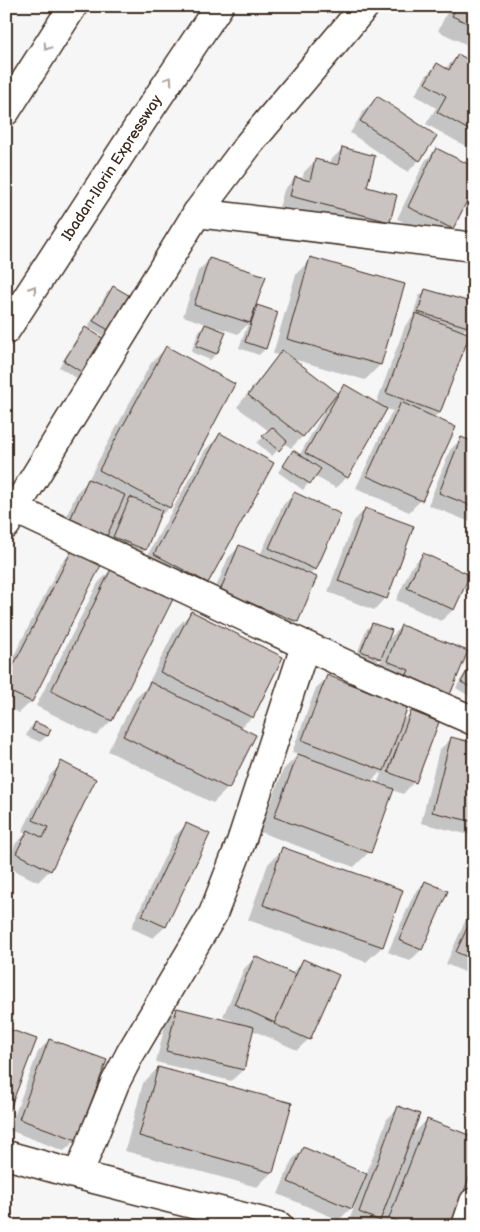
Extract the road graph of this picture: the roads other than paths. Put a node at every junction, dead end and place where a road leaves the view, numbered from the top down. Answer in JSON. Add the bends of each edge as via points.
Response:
{"nodes":[{"id":1,"x":73,"y":6,"type":"edge"},
{"id":2,"x":219,"y":6,"type":"edge"},
{"id":3,"x":365,"y":6,"type":"edge"},
{"id":4,"x":6,"y":111,"type":"edge"},
{"id":5,"x":197,"y":213,"type":"junction"},
{"id":6,"x":474,"y":247,"type":"edge"},
{"id":7,"x":6,"y":330,"type":"edge"},
{"id":8,"x":10,"y":517,"type":"edge"},
{"id":9,"x":305,"y":646,"type":"junction"},
{"id":10,"x":474,"y":721,"type":"edge"},
{"id":11,"x":6,"y":1155,"type":"edge"},
{"id":12,"x":78,"y":1175,"type":"junction"},
{"id":13,"x":474,"y":1202,"type":"edge"},
{"id":14,"x":279,"y":1226,"type":"edge"},
{"id":15,"x":466,"y":1226,"type":"edge"}],
"edges":[{"from":1,"to":4,"type":"main road","one_way":true},
{"from":7,"to":2,"type":"main road","name":"Ibadan-Ilorin Expressway","one_way":true},
{"from":3,"to":5,"type":"main road","via":[[249,144]]},
{"from":5,"to":6,"type":"main road"},
{"from":5,"to":8,"type":"main road"},
{"from":8,"to":9,"type":"main road"},
{"from":9,"to":10,"type":"main road"},
{"from":9,"to":12,"type":"main road","via":[[241,842],[213,914],[130,1054]]},
{"from":11,"to":12,"type":"main road"},
{"from":12,"to":14,"type":"main road"},
{"from":13,"to":15,"type":"main road"}]}
